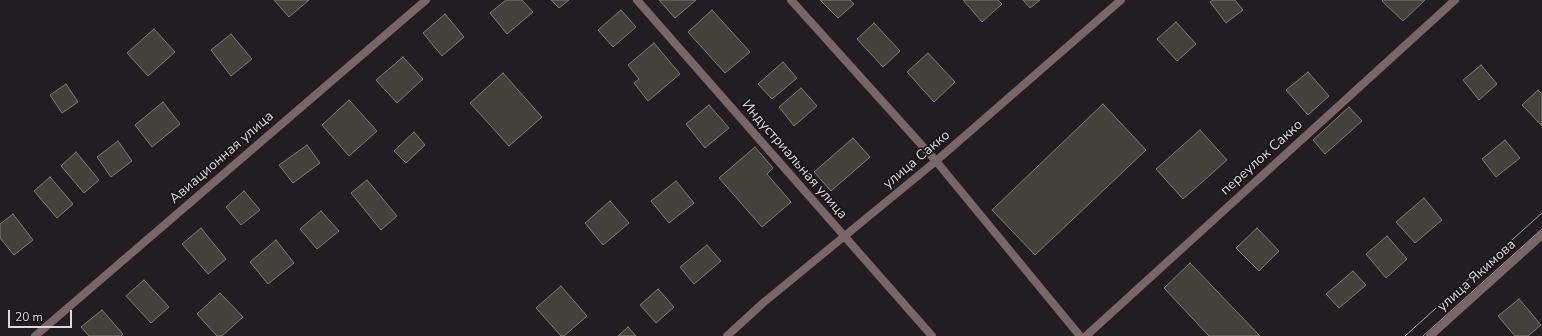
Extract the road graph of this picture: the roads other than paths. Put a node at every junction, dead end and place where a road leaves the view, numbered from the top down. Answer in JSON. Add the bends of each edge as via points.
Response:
{"nodes":[{"id":1,"x":426,"y":0,"type":"edge"},
{"id":2,"x":637,"y":0,"type":"edge"},
{"id":3,"x":791,"y":0,"type":"edge"},
{"id":4,"x":1121,"y":0,"type":"edge"},
{"id":5,"x":1455,"y":0,"type":"edge"},
{"id":6,"x":936,"y":161,"type":"junction"},
{"id":7,"x":1542,"y":235,"type":"edge"},
{"id":8,"x":844,"y":237,"type":"junction"},
{"id":9,"x":35,"y":336,"type":"edge"},
{"id":10,"x":727,"y":336,"type":"edge"},
{"id":11,"x":932,"y":336,"type":"edge"},
{"id":12,"x":1080,"y":336,"type":"edge"},
{"id":13,"x":1086,"y":336,"type":"edge"},
{"id":14,"x":1430,"y":336,"type":"edge"}],
"edges":[{"from":1,"to":9,"type":"street","name":"Авиационная улица"},
{"from":2,"to":8,"type":"street","name":"Индустриальная улица"},
{"from":3,"to":6,"type":"street"},
{"from":4,"to":6,"type":"street","name":"улица Сакко"},
{"from":5,"to":13,"type":"street","name":"переулок Сакко"},
{"from":6,"to":8,"type":"street","name":"улица Сакко"},
{"from":6,"to":12,"type":"street"},
{"from":7,"to":14,"type":"street","name":"улица Якимова"},
{"from":8,"to":10,"type":"street","name":"улица Сакко"},
{"from":8,"to":11,"type":"street","name":"Индустриальная улица"}]}
